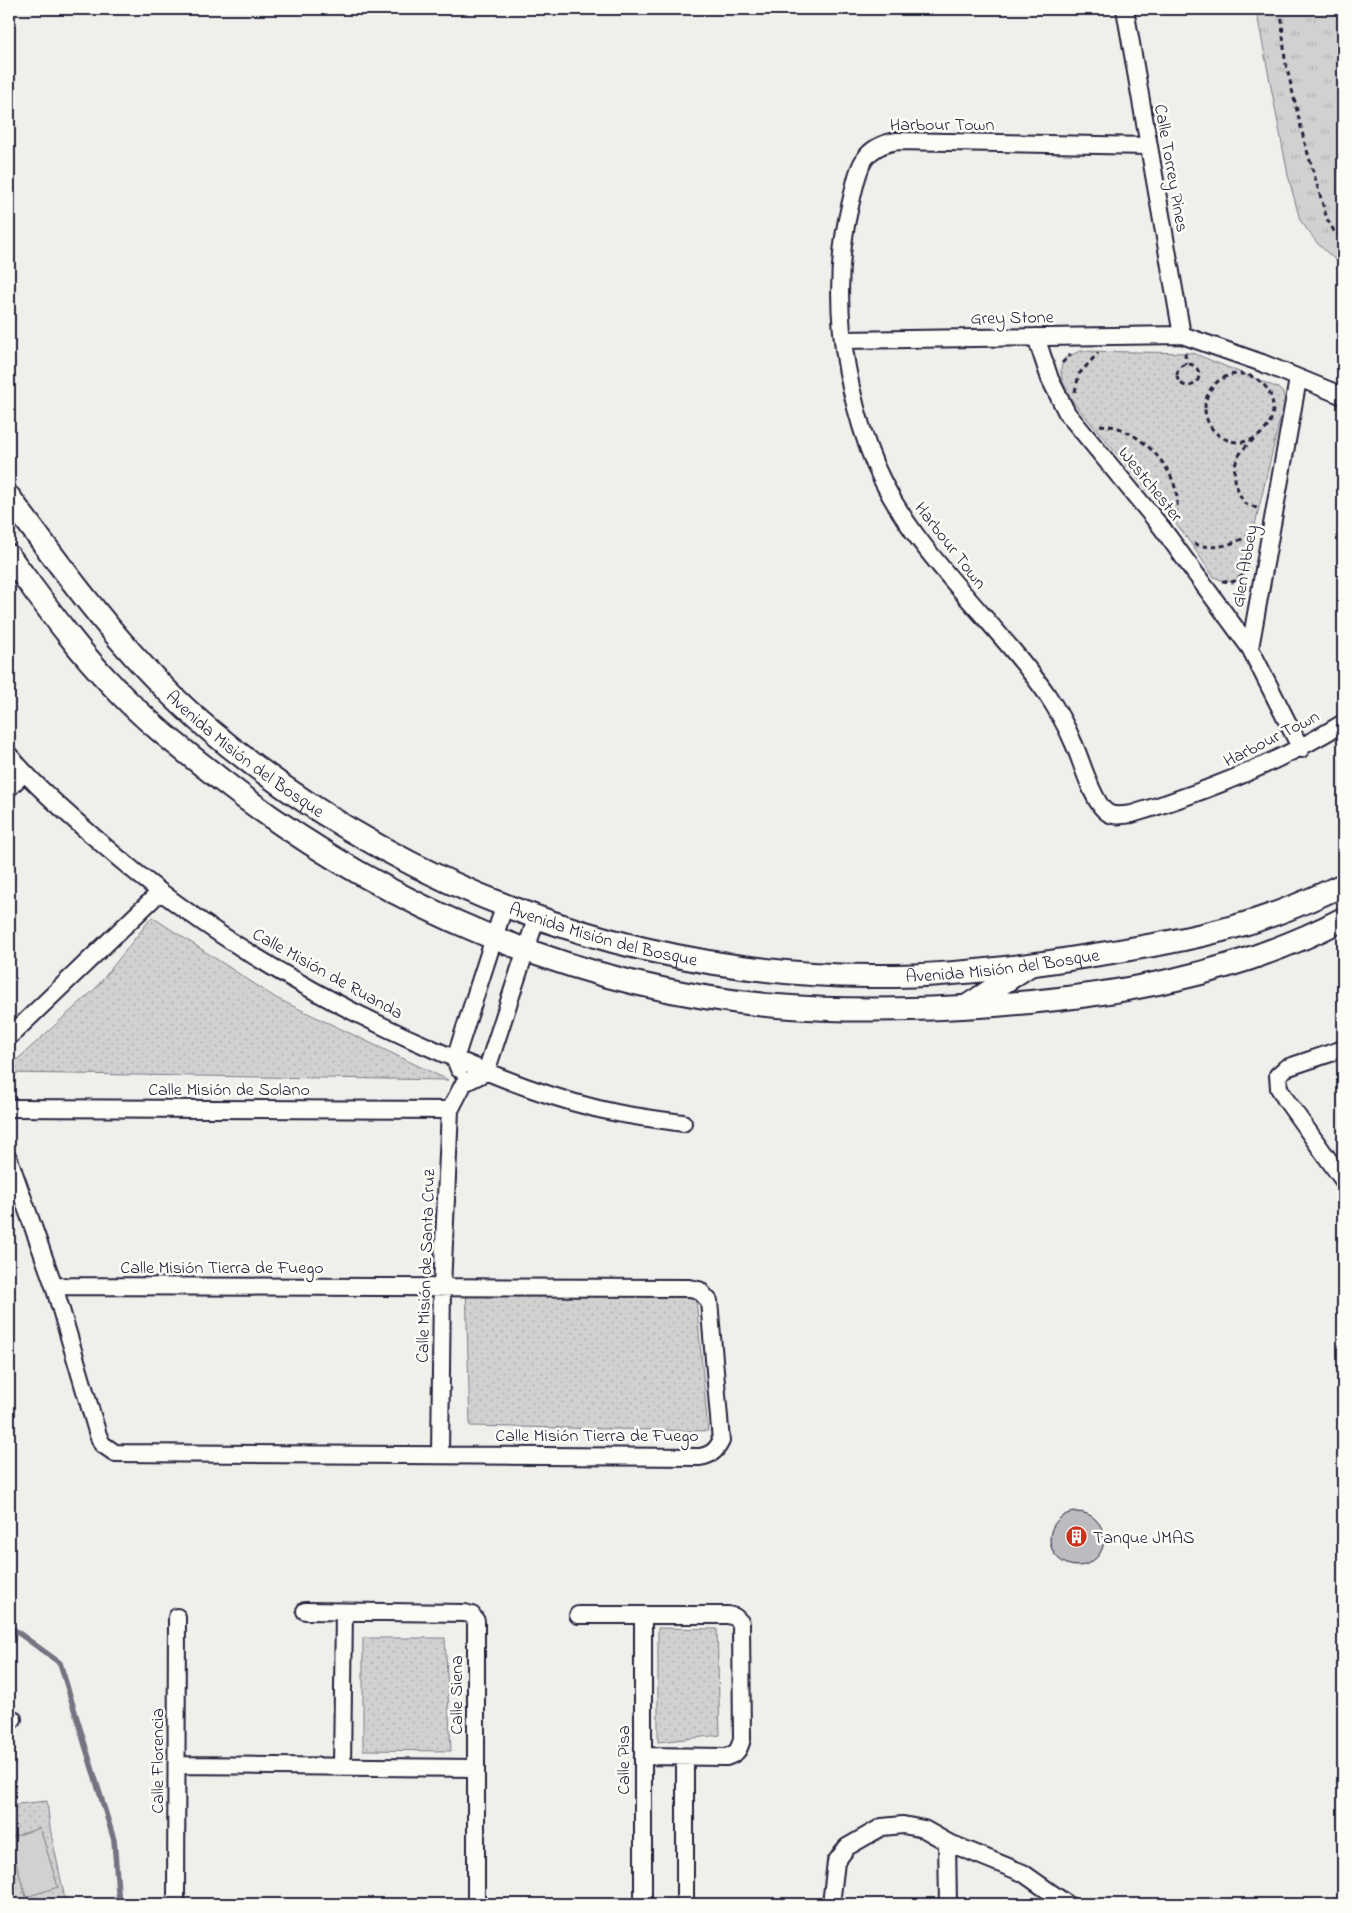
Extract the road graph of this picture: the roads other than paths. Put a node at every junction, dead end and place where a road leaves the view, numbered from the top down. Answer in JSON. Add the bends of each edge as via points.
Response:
{"nodes":[{"id":1,"x":1125,"y":9,"type":"edge"},
{"id":2,"x":1148,"y":146,"type":"junction"},
{"id":3,"x":1182,"y":335,"type":"junction"},
{"id":4,"x":1036,"y":337,"type":"junction"},
{"id":5,"x":843,"y":340,"type":"junction"},
{"id":6,"x":1298,"y":379,"type":"junction"},
{"id":7,"x":1343,"y":396,"type":"edge"},
{"id":8,"x":9,"y":497,"type":"edge"},
{"id":9,"x":9,"y":556,"type":"edge"},
{"id":10,"x":1250,"y":648,"type":"junction"},
{"id":11,"x":1343,"y":723,"type":"edge"},
{"id":12,"x":1301,"y":749,"type":"junction"},
{"id":13,"x":9,"y":755,"type":"edge"},
{"id":14,"x":24,"y":773,"type":"junction"},
{"id":15,"x":9,"y":788,"type":"edge"},
{"id":16,"x":1343,"y":885,"type":"edge"},
{"id":17,"x":160,"y":892,"type":"junction"},
{"id":18,"x":504,"y":907,"type":"junction"},
{"id":19,"x":536,"y":919,"type":"junction"},
{"id":20,"x":1343,"y":919,"type":"edge"},
{"id":21,"x":494,"y":938,"type":"junction"},
{"id":22,"x":526,"y":950,"type":"junction"},
{"id":23,"x":1028,"y":965,"type":"junction"},
{"id":24,"x":966,"y":1007,"type":"junction"},
{"id":25,"x":9,"y":1037,"type":"edge"},
{"id":26,"x":1343,"y":1049,"type":"edge"},
{"id":27,"x":455,"y":1059,"type":"junction"},
{"id":28,"x":486,"y":1072,"type":"junction"},
{"id":29,"x":464,"y":1083,"type":"junction"},
{"id":30,"x":9,"y":1108,"type":"edge"},
{"id":31,"x":450,"y":1110,"type":"junction"},
{"id":32,"x":683,"y":1123,"type":"dead end"},
{"id":33,"x":9,"y":1158,"type":"edge"},
{"id":34,"x":1343,"y":1180,"type":"edge"},
{"id":35,"x":54,"y":1286,"type":"junction"},
{"id":36,"x":442,"y":1287,"type":"junction"},
{"id":37,"x":440,"y":1453,"type":"junction"},
{"id":38,"x":306,"y":1611,"type":"dead end"},
{"id":39,"x":344,"y":1612,"type":"junction"},
{"id":40,"x":578,"y":1615,"type":"dead end"},
{"id":41,"x":643,"y":1615,"type":"junction"},
{"id":42,"x":177,"y":1617,"type":"dead end"},
{"id":43,"x":643,"y":1756,"type":"junction"},
{"id":44,"x":685,"y":1757,"type":"junction"},
{"id":45,"x":177,"y":1765,"type":"junction"},
{"id":46,"x":342,"y":1766,"type":"junction"},
{"id":47,"x":476,"y":1768,"type":"junction"},
{"id":48,"x":947,"y":1842,"type":"junction"},
{"id":49,"x":176,"y":1904,"type":"edge"},
{"id":50,"x":476,"y":1904,"type":"edge"},
{"id":51,"x":643,"y":1904,"type":"edge"},
{"id":52,"x":685,"y":1904,"type":"edge"},
{"id":53,"x":831,"y":1904,"type":"edge"},
{"id":54,"x":948,"y":1904,"type":"edge"},
{"id":55,"x":1067,"y":1904,"type":"edge"}],
"edges":[{"from":1,"to":2,"type":"street","name":"Calle Torrey Pines"},
{"from":2,"to":3,"type":"street","name":"Calle Torrey Pines"},
{"from":2,"to":5,"type":"street","name":"Harbour Town","via":[[897,141],[872,149],[863,160],[844,233],[839,269]]},
{"from":3,"to":4,"type":"street","name":"Grey Stone"},
{"from":3,"to":6,"type":"street"},
{"from":4,"to":5,"type":"street","name":"Grey Stone"},
{"from":4,"to":10,"type":"street","name":"Westchester","via":[[1050,379],[1067,413],[1162,528]]},
{"from":5,"to":12,"type":"street","name":"Harbour Town","via":[[855,405],[868,447],[893,502],[922,547],[1045,692],[1073,741],[1097,800],[1108,814],[1132,814],[1175,801]]},
{"from":6,"to":7,"type":"street"},
{"from":6,"to":10,"type":"street","name":"Glen Abbey","via":[[1266,512]]},
{"from":8,"to":18,"type":"main road","name":"Avenida Misión del Bosque","via":[[93,610],[167,691],[211,731],[287,790],[366,841]]},
{"from":9,"to":21,"type":"main road","name":"Avenida Misión del Bosque","via":[[112,686],[253,805],[349,868],[424,907]]},
{"from":10,"to":12,"type":"street"},
{"from":11,"to":12,"type":"street","name":"Harbour Town"},
{"from":13,"to":14,"type":"street","name":"Calle Misión de Ruanda"},
{"from":14,"to":15,"type":"street"},
{"from":14,"to":17,"type":"street","name":"Calle Misión de Ruanda"},
{"from":16,"to":23,"type":"main road","name":"Avenida Misión del Bosque","via":[[1237,926],[1135,948]]},
{"from":17,"to":25,"type":"street"},
{"from":17,"to":27,"type":"street","name":"Calle Misión de Ruanda","via":[[280,973],[380,1026]]},
{"from":18,"to":19,"type":"main road","name":"Avenida Misión del Bosque"},
{"from":18,"to":21,"type":"street"},
{"from":19,"to":22,"type":"street"},
{"from":19,"to":23,"type":"main road","name":"Avenida Misión del Bosque","via":[[614,943],[760,970],[869,976],[923,975]]},
{"from":20,"to":24,"type":"main road","name":"Avenida Misión del Bosque","via":[[1278,949],[1177,979],[1128,990]]},
{"from":21,"to":22,"type":"main road","name":"Avenida Misión del Bosque"},
{"from":21,"to":27,"type":"street"},
{"from":22,"to":24,"type":"main road","name":"Avenida Misión del Bosque","via":[[631,981],[721,999],[777,1006],[868,1009]]},
{"from":22,"to":28,"type":"street"},
{"from":23,"to":24,"type":"main road","via":[[1012,979]]},
{"from":26,"to":34,"type":"street","via":[[1286,1068],[1278,1075],[1279,1088],[1286,1100]]},
{"from":27,"to":28,"type":"street","name":"Calle Misión de Ruanda"},
{"from":27,"to":29,"type":"street"},
{"from":28,"to":29,"type":"street"},
{"from":28,"to":32,"type":"street","name":"Calle Misión de Ruanda","via":[[550,1095],[606,1110]]},
{"from":29,"to":31,"type":"street","name":"Calle Misión de Santa Cruz"},
{"from":30,"to":31,"type":"street","name":"Calle Misión de Solano"},
{"from":31,"to":36,"type":"street","name":"Calle Misión de Santa Cruz"},
{"from":33,"to":35,"type":"street","name":"Calle Misión Tierra de Fuego"},
{"from":35,"to":36,"type":"street","name":"Calle Misión Tierra de Fuego"},
{"from":35,"to":37,"type":"street","name":"Calle Misión Tierra de Fuego","via":[[98,1435],[107,1449],[115,1453]]},
{"from":36,"to":37,"type":"street","name":"Calle Misión de Santa Cruz"},
{"from":36,"to":37,"type":"street","name":"Calle Misión Tierra de Fuego","via":[[699,1290],[709,1301],[721,1441],[717,1450],[709,1456],[700,1457]]},
{"from":38,"to":39,"type":"street","name":"Calle Siena"},
{"from":39,"to":46,"type":"street"},
{"from":39,"to":47,"type":"street","name":"Calle Siena","via":[[472,1615],[476,1621]]},
{"from":40,"to":41,"type":"street"},
{"from":41,"to":43,"type":"street","name":"Calle Pisa"},
{"from":41,"to":44,"type":"street","via":[[728,1616],[741,1622],[742,1739],[739,1749],[726,1757]]},
{"from":42,"to":45,"type":"street","name":"Calle Florencia"},
{"from":43,"to":44,"type":"street"},
{"from":43,"to":51,"type":"street","name":"Calle Pisa"},
{"from":44,"to":52,"type":"street"},
{"from":45,"to":46,"type":"street"},
{"from":45,"to":49,"type":"street","name":"Calle Florencia"},
{"from":46,"to":47,"type":"street"},
{"from":47,"to":50,"type":"street","name":"Calle Siena"},
{"from":48,"to":53,"type":"street","via":[[924,1829],[903,1824],[882,1826],[862,1836],[847,1846],[836,1862]]},
{"from":48,"to":54,"type":"street"},
{"from":48,"to":55,"type":"street","via":[[1023,1873]]}]}
